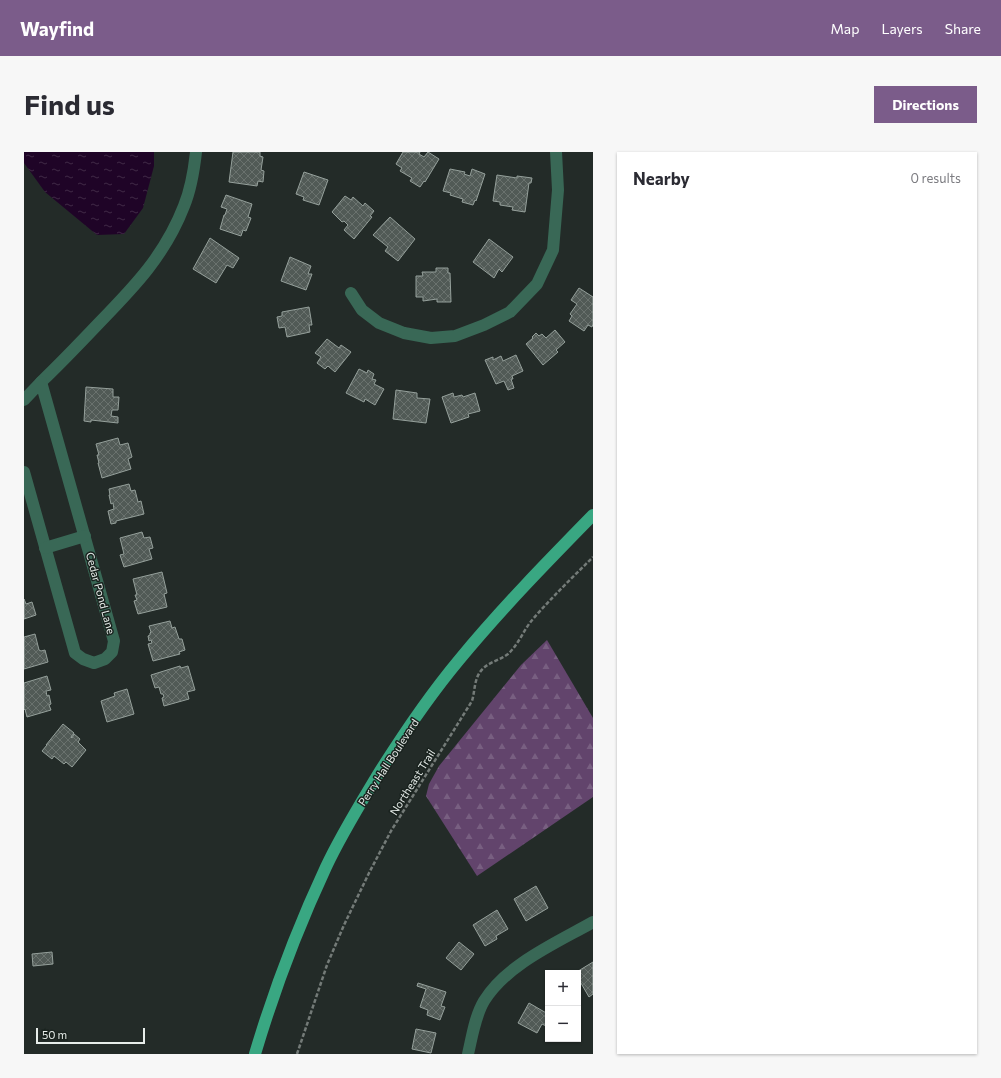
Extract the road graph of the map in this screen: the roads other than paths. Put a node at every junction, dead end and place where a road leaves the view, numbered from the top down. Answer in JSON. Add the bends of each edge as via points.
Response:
{"nodes":[{"id":1,"x":196,"y":152,"type":"edge"},
{"id":2,"x":556,"y":152,"type":"edge"},
{"id":3,"x":351,"y":294,"type":"dead end"},
{"id":4,"x":41,"y":382,"type":"junction"},
{"id":5,"x":24,"y":400,"type":"edge"},
{"id":6,"x":24,"y":472,"type":"edge"},
{"id":7,"x":593,"y":515,"type":"edge"},
{"id":8,"x":85,"y":536,"type":"junction"},
{"id":9,"x":45,"y":548,"type":"junction"},
{"id":10,"x":593,"y":922,"type":"edge"},
{"id":11,"x":255,"y":1054,"type":"edge"},
{"id":12,"x":468,"y":1054,"type":"edge"}],
"edges":[{"from":1,"to":4,"type":"street","via":[[185,204],[162,252],[131,290]]},
{"from":2,"to":3,"type":"street","via":[[558,190],[553,250],[537,284],[510,312],[455,336],[431,338],[404,333],[379,323],[362,310]]},
{"from":4,"to":5,"type":"street"},
{"from":4,"to":8,"type":"street","name":"Cedar Pond Lane"},
{"from":6,"to":9,"type":"street","name":"Cedar Pond Lane"},
{"from":7,"to":11,"type":"main road","name":"Perry Hall Boulevard","via":[[494,618],[430,697],[393,750],[356,810],[327,866],[295,939]]},
{"from":8,"to":9,"type":"street"},
{"from":8,"to":9,"type":"street","name":"Cedar Pond Lane","via":[[114,642],[112,652],[105,659],[94,663],[83,659],[75,652]]},
{"from":10,"to":12,"type":"street","via":[[520,964],[496,985],[484,1002],[475,1024]]}]}
